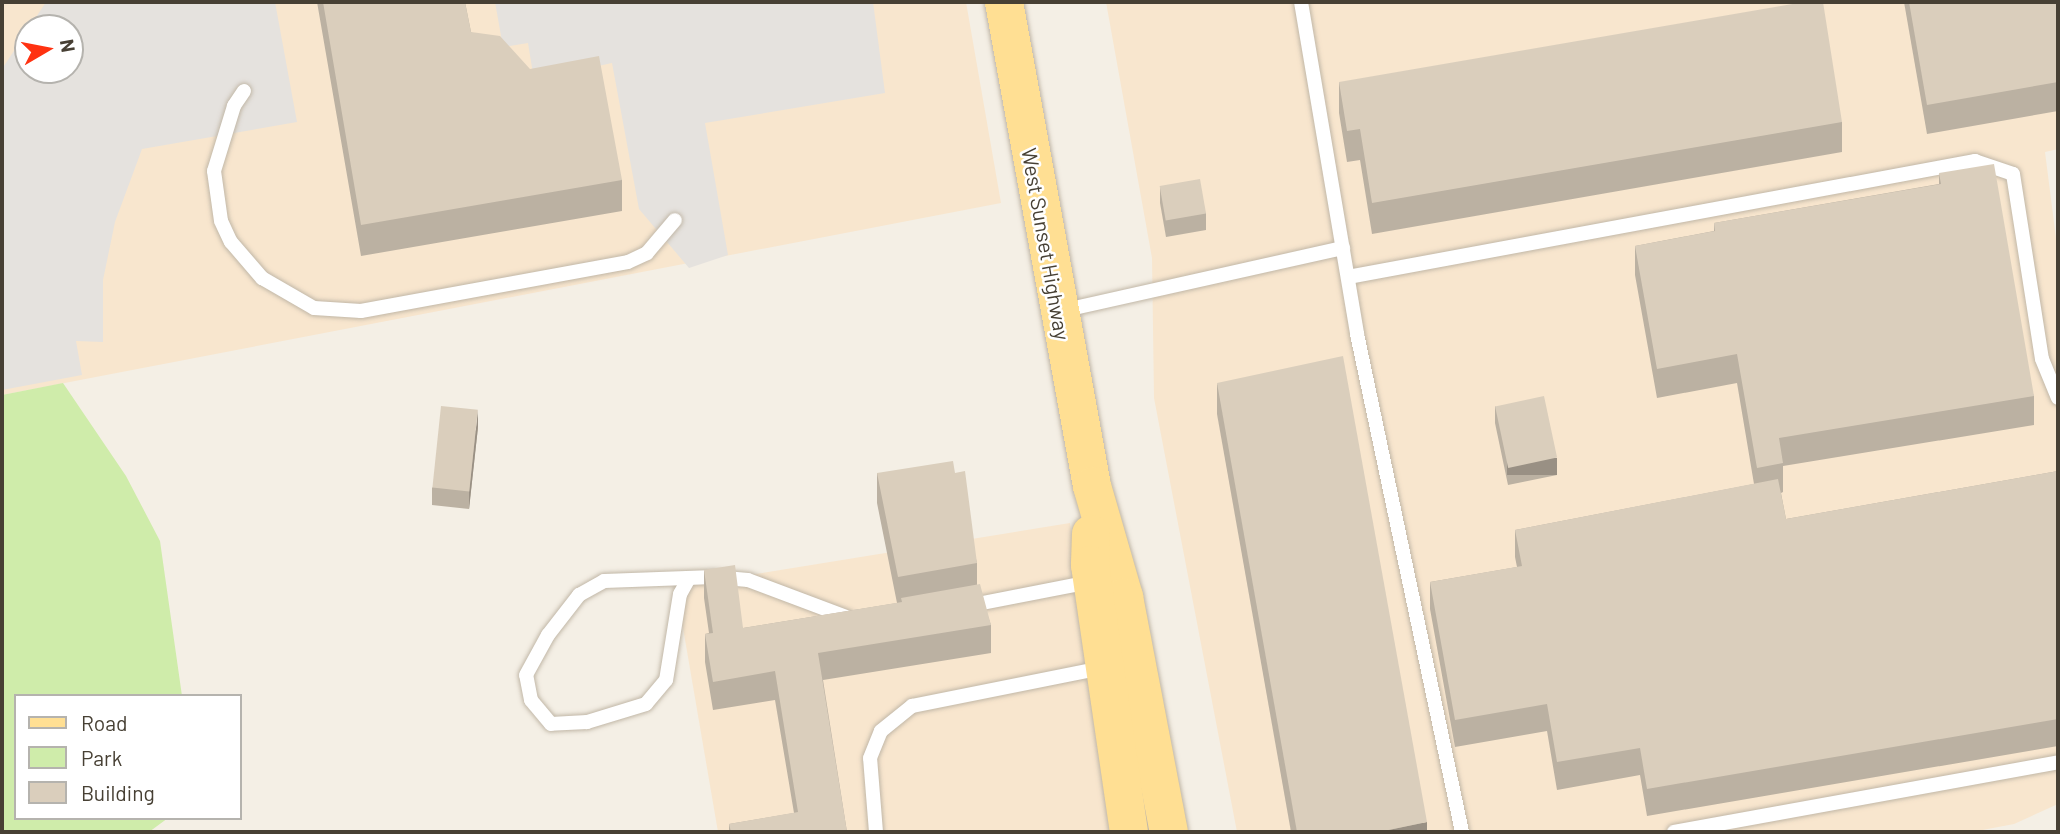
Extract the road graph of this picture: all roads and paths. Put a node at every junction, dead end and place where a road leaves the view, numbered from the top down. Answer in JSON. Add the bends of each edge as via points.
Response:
{"nodes":[{"id":1,"x":1004,"y":2,"type":"edge"},
{"id":2,"x":1301,"y":2,"type":"edge"},
{"id":3,"x":244,"y":91,"type":"dead end"},
{"id":4,"x":675,"y":220,"type":"dead end"},
{"id":5,"x":1343,"y":248,"type":"junction"},
{"id":6,"x":1348,"y":277,"type":"junction"},
{"id":7,"x":1058,"y":311,"type":"junction"},
{"id":8,"x":2058,"y":398,"type":"edge"},
{"id":9,"x":1092,"y":486,"type":"junction"},
{"id":10,"x":688,"y":578,"type":"junction"},
{"id":11,"x":1093,"y":582,"type":"junction"},
{"id":12,"x":944,"y":610,"type":"edge"},
{"id":13,"x":869,"y":618,"type":"edge"},
{"id":14,"x":1105,"y":668,"type":"junction"},
{"id":15,"x":2058,"y":762,"type":"edge"},
{"id":16,"x":876,"y":832,"type":"edge"},
{"id":17,"x":1129,"y":832,"type":"edge"},
{"id":18,"x":1169,"y":832,"type":"edge"},
{"id":19,"x":1462,"y":832,"type":"edge"},
{"id":20,"x":1674,"y":832,"type":"edge"}],
"edges":[{"from":1,"to":7,"type":"main road","name":"West Sunset Highway"},
{"from":2,"to":5,"type":"lane"},
{"from":3,"to":4,"type":"lane","via":[[229,118],[214,171],[221,221],[231,242],[262,278],[314,308],[361,311],[628,262],[647,253]]},
{"from":5,"to":6,"type":"lane"},
{"from":5,"to":7,"type":"lane"},
{"from":6,"to":8,"type":"lane","via":[[1975,161],[2013,174],[2042,359]]},
{"from":6,"to":19,"type":"lane"},
{"from":7,"to":9,"type":"main road","name":"West Sunset Highway"},
{"from":9,"to":11,"type":"main road","name":"West Sunset Highway"},
{"from":9,"to":18,"type":"main road","name":"West Sunset Highway","via":[[1125,597]]},
{"from":10,"to":10,"type":"lane","via":[[604,581],[579,595],[548,635],[526,675],[531,700],[551,724],[587,722],[646,704],[666,680],[680,594]]},
{"from":10,"to":13,"type":"lane","via":[[747,580],[846,618]]},
{"from":11,"to":12,"type":"lane"},
{"from":11,"to":14,"type":"main road","name":"West Sunset Highway"},
{"from":14,"to":16,"type":"lane","via":[[912,706],[881,731],[870,758]]},
{"from":14,"to":17,"type":"main road","name":"West Sunset Highway"},
{"from":15,"to":20,"type":"lane"}]}
